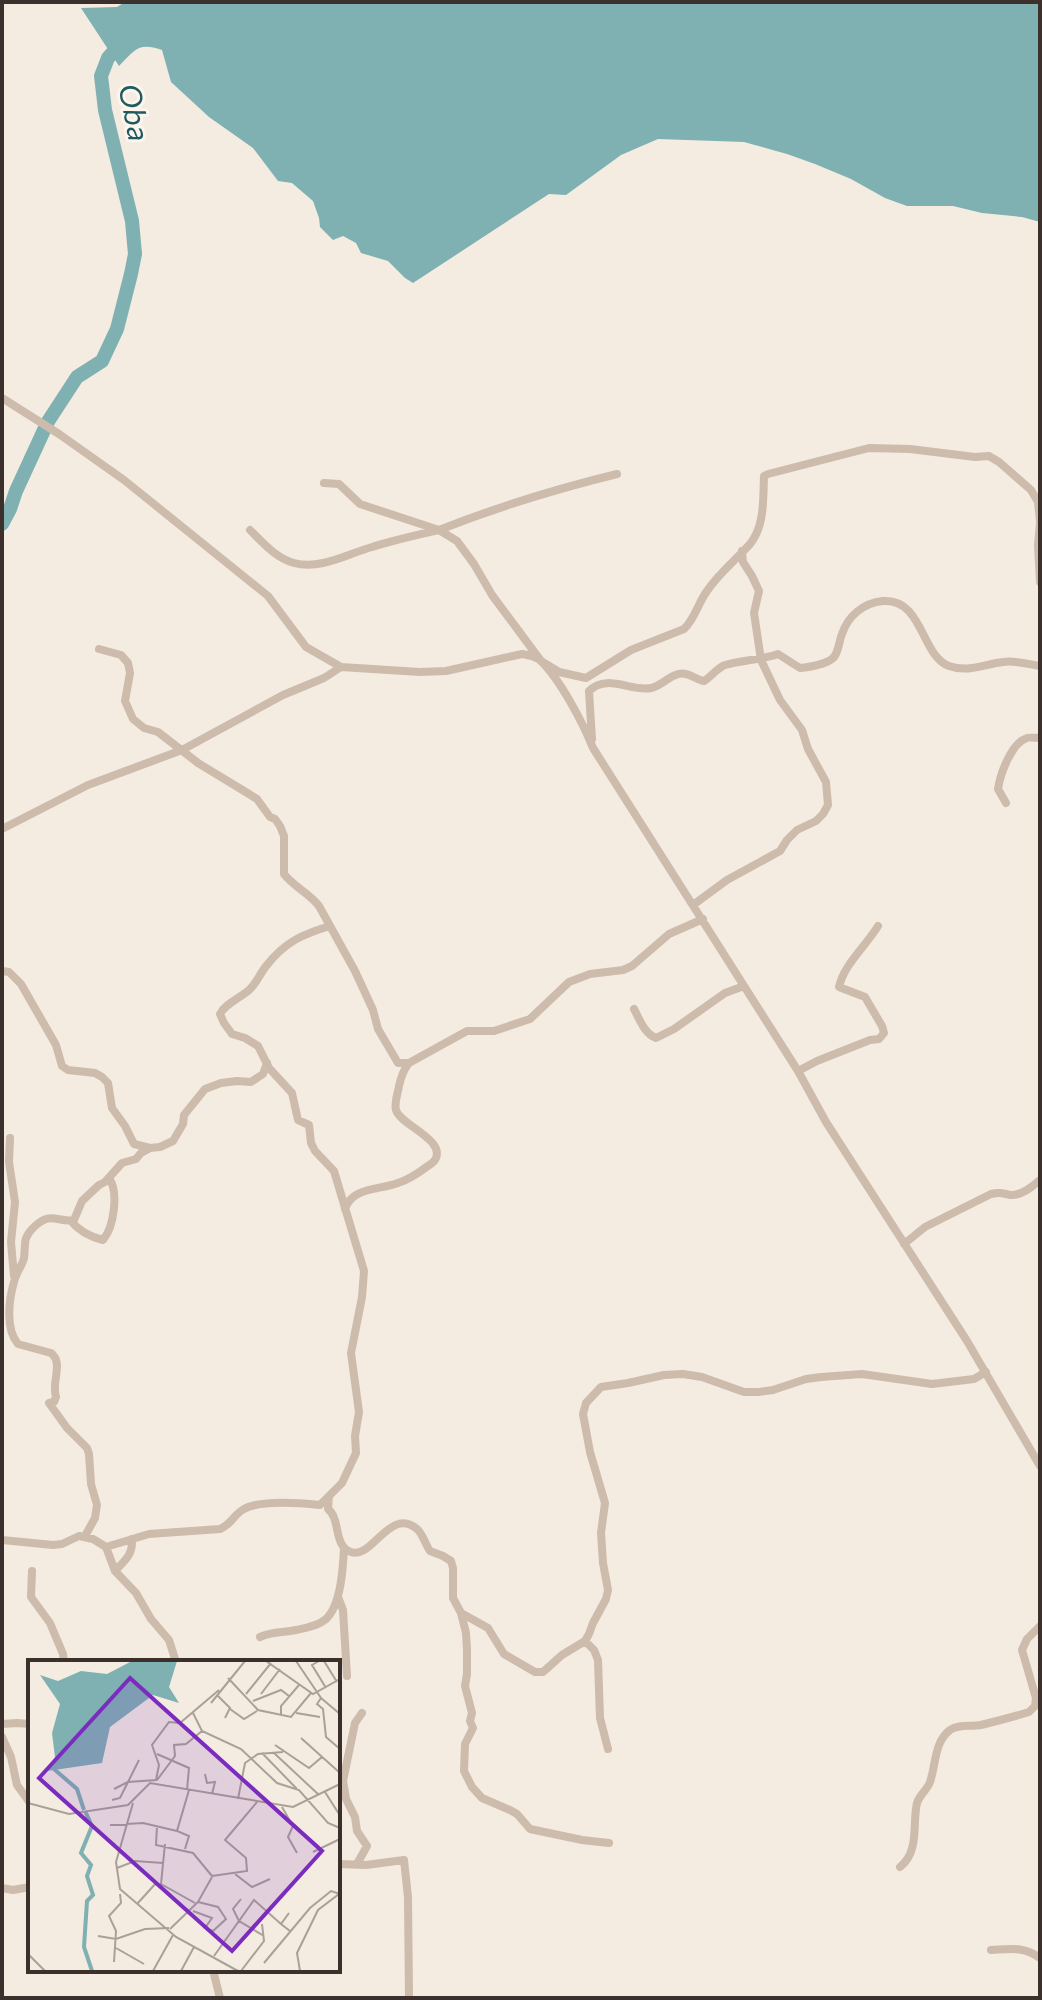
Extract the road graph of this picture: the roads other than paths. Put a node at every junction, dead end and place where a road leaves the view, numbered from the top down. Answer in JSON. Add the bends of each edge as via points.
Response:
{"nodes":[{"id":1,"x":2,"y":398,"type":"edge"},
{"id":2,"x":617,"y":474,"type":"dead end"},
{"id":3,"x":324,"y":483,"type":"dead end"},
{"id":4,"x":459,"y":522,"type":"junction"},
{"id":5,"x":1040,"y":522,"type":"edge"},
{"id":6,"x":250,"y":530,"type":"dead end"},
{"id":7,"x":439,"y":530,"type":"junction"},
{"id":8,"x":457,"y":541,"type":"junction"},
{"id":9,"x":742,"y":551,"type":"junction"},
{"id":10,"x":1040,"y":582,"type":"edge"},
{"id":11,"x":99,"y":649,"type":"dead end"},
{"id":12,"x":761,"y":660,"type":"junction"},
{"id":13,"x":541,"y":661,"type":"junction"},
{"id":14,"x":1040,"y":666,"type":"edge"},
{"id":15,"x":341,"y":667,"type":"junction"},
{"id":16,"x":1040,"y":738,"type":"edge"},
{"id":17,"x":593,"y":748,"type":"junction"},
{"id":18,"x":182,"y":750,"type":"junction"},
{"id":19,"x":1006,"y":803,"type":"dead end"},
{"id":20,"x":2,"y":829,"type":"edge"},
{"id":21,"x":693,"y":905,"type":"junction"},
{"id":22,"x":703,"y":919,"type":"junction"},
{"id":23,"x":330,"y":926,"type":"junction"},
{"id":24,"x":878,"y":926,"type":"dead end"},
{"id":25,"x":2,"y":971,"type":"edge"},
{"id":26,"x":744,"y":986,"type":"junction"},
{"id":27,"x":634,"y":1009,"type":"dead end"},
{"id":28,"x":267,"y":1063,"type":"junction"},
{"id":29,"x":409,"y":1063,"type":"junction"},
{"id":30,"x":798,"y":1071,"type":"junction"},
{"id":31,"x":10,"y":1138,"type":"dead end"},
{"id":32,"x":150,"y":1148,"type":"junction"},
{"id":33,"x":109,"y":1178,"type":"junction"},
{"id":34,"x":1040,"y":1180,"type":"edge"},
{"id":35,"x":345,"y":1210,"type":"junction"},
{"id":36,"x":71,"y":1221,"type":"junction"},
{"id":37,"x":904,"y":1244,"type":"junction"},
{"id":38,"x":14,"y":1281,"type":"junction"},
{"id":39,"x":986,"y":1372,"type":"junction"},
{"id":40,"x":1040,"y":1466,"type":"edge"},
{"id":41,"x":329,"y":1496,"type":"junction"},
{"id":42,"x":85,"y":1536,"type":"junction"},
{"id":43,"x":132,"y":1539,"type":"junction"},
{"id":44,"x":2,"y":1540,"type":"edge"},
{"id":45,"x":106,"y":1547,"type":"junction"},
{"id":46,"x":344,"y":1548,"type":"junction"},
{"id":47,"x":32,"y":1571,"type":"dead end"},
{"id":48,"x":115,"y":1571,"type":"junction"},
{"id":49,"x":338,"y":1596,"type":"junction"},
{"id":50,"x":461,"y":1613,"type":"junction"},
{"id":51,"x":474,"y":1621,"type":"junction"},
{"id":52,"x":1040,"y":1626,"type":"edge"},
{"id":53,"x":466,"y":1633,"type":"junction"},
{"id":54,"x":260,"y":1637,"type":"dead end"},
{"id":55,"x":585,"y":1641,"type":"junction"},
{"id":56,"x":64,"y":1660,"type":"edge"},
{"id":57,"x":175,"y":1660,"type":"edge"},
{"id":58,"x":347,"y":1676,"type":"dead end"},
{"id":59,"x":362,"y":1713,"type":"dead end"},
{"id":60,"x":2,"y":1724,"type":"edge"},
{"id":61,"x":28,"y":1724,"type":"edge"},
{"id":62,"x":2,"y":1737,"type":"edge"},
{"id":63,"x":608,"y":1749,"type":"dead end"},
{"id":64,"x":341,"y":1781,"type":"edge"},
{"id":65,"x":28,"y":1800,"type":"edge"},
{"id":66,"x":609,"y":1843,"type":"dead end"},
{"id":67,"x":340,"y":1864,"type":"edge"},
{"id":68,"x":357,"y":1864,"type":"junction"},
{"id":69,"x":900,"y":1867,"type":"dead end"},
{"id":70,"x":28,"y":1887,"type":"edge"},
{"id":71,"x":2,"y":1888,"type":"edge"},
{"id":72,"x":991,"y":1950,"type":"dead end"},
{"id":73,"x":1040,"y":1958,"type":"edge"},
{"id":74,"x":214,"y":1972,"type":"edge"},
{"id":75,"x":220,"y":1998,"type":"edge"},
{"id":76,"x":409,"y":1998,"type":"edge"}],
"edges":[{"from":1,"to":15,"type":"street","via":[[124,480],[268,596],[306,647]]},
{"from":2,"to":4,"type":"street"},
{"from":3,"to":7,"type":"street","via":[[339,484],[360,504]]},
{"from":4,"to":7,"type":"street"},
{"from":4,"to":8,"type":"street"},
{"from":5,"to":9,"type":"street","via":[[1031,490],[989,456],[869,448],[764,476],[758,526]]},
{"from":5,"to":10,"type":"street"},
{"from":6,"to":7,"type":"street","via":[[271,551],[306,565]]},
{"from":7,"to":8,"type":"street"},
{"from":8,"to":13,"type":"street"},
{"from":9,"to":12,"type":"street","via":[[759,591],[754,613]]},
{"from":9,"to":13,"type":"street","via":[[706,592],[684,629],[631,650],[586,678]]},
{"from":11,"to":18,"type":"street","via":[[121,655],[128,663],[125,701],[133,719]]},
{"from":12,"to":14,"type":"street","via":[[778,654],[800,668],[827,662],[837,653],[850,618],[882,601],[899,603],[918,621],[933,652],[947,666]]},
{"from":12,"to":17,"type":"street","via":[[724,666],[704,681],[685,673],[650,688],[613,683],[592,687]]},
{"from":12,"to":21,"type":"street","via":[[802,730],[826,782],[828,805],[780,851]]},
{"from":13,"to":15,"type":"street","via":[[522,654],[446,671]]},
{"from":13,"to":17,"type":"street"},
{"from":15,"to":18,"type":"street"},
{"from":16,"to":19,"type":"street","via":[[1019,743],[1004,766],[998,789]]},
{"from":17,"to":21,"type":"street"},
{"from":18,"to":20,"type":"street","via":[[88,785]]},
{"from":18,"to":23,"type":"street","via":[[257,799],[275,819],[284,836],[284,874],[312,897]]},
{"from":21,"to":22,"type":"street"},
{"from":22,"to":26,"type":"street"},
{"from":22,"to":29,"type":"street","via":[[669,934],[632,966],[569,982],[530,1019],[494,1031],[467,1031]]},
{"from":23,"to":28,"type":"street","via":[[290,942],[251,988],[221,1010],[232,1034],[253,1041]]},
{"from":23,"to":29,"type":"street","via":[[388,1048],[398,1063]]},
{"from":24,"to":30,"type":"street","via":[[839,987],[865,997],[884,1033]]},
{"from":25,"to":32,"type":"street","via":[[21,984],[56,1045],[62,1066],[102,1077],[112,1108],[134,1144]]},
{"from":26,"to":27,"type":"street","via":[[656,1038]]},
{"from":26,"to":30,"type":"street"},
{"from":28,"to":32,"type":"street","via":[[263,1074],[251,1082],[205,1089],[184,1115],[173,1141]]},
{"from":28,"to":35,"type":"street","via":[[292,1093],[298,1120],[309,1125],[315,1151],[334,1171]]},
{"from":29,"to":35,"type":"street","via":[[398,1089],[396,1113],[429,1140],[437,1156],[399,1183],[357,1194]]},
{"from":30,"to":37,"type":"street"},
{"from":31,"to":38,"type":"street"},
{"from":32,"to":33,"type":"street","via":[[122,1163]]},
{"from":33,"to":36,"type":"street","via":[[82,1201]]},
{"from":33,"to":36,"type":"street","via":[[115,1194],[112,1226],[103,1240]]},
{"from":34,"to":37,"type":"street","via":[[1014,1196],[991,1194],[925,1227]]},
{"from":35,"to":41,"type":"street","via":[[364,1271],[351,1353],[359,1412],[356,1453],[345,1479]]},
{"from":36,"to":38,"type":"street","via":[[57,1217],[32,1229]]},
{"from":37,"to":39,"type":"street"},
{"from":38,"to":42,"type":"street","via":[[14,1340],[55,1354],[56,1397],[49,1403],[89,1454],[97,1505]]},
{"from":39,"to":40,"type":"street"},
{"from":39,"to":55,"type":"street","via":[[974,1379],[932,1384],[862,1374],[821,1377],[759,1392],[683,1374],[601,1387],[583,1414],[605,1503],[601,1533],[608,1590]]},
{"from":41,"to":43,"type":"street","via":[[320,1505],[247,1507],[220,1529]]},
{"from":41,"to":46,"type":"street","via":[[328,1509]]},
{"from":42,"to":44,"type":"street","via":[[53,1545]]},
{"from":42,"to":45,"type":"street"},
{"from":43,"to":45,"type":"street"},
{"from":43,"to":48,"type":"street","via":[[130,1556]]},
{"from":45,"to":48,"type":"street"},
{"from":46,"to":49,"type":"street"},
{"from":46,"to":50,"type":"street","via":[[358,1553],[387,1530],[405,1524],[415,1527],[430,1551],[451,1561],[453,1598]]},
{"from":47,"to":56,"type":"street","via":[[31,1597],[50,1623]]},
{"from":48,"to":57,"type":"street","via":[[169,1640]]},
{"from":49,"to":54,"type":"street","via":[[326,1619],[316,1625]]},
{"from":49,"to":58,"type":"street"},
{"from":50,"to":51,"type":"street"},
{"from":50,"to":53,"type":"street"},
{"from":51,"to":53,"type":"street"},
{"from":51,"to":55,"type":"street","via":[[488,1628],[504,1654],[535,1672],[547,1670]]},
{"from":52,"to":69,"type":"street","via":[[1022,1650],[1035,1706],[1029,1712],[949,1731],[940,1742],[930,1784],[918,1799],[916,1837]]},
{"from":53,"to":66,"type":"street","via":[[465,1686],[473,1728],[465,1744],[464,1771],[472,1787],[482,1798],[517,1814],[530,1829]]},
{"from":55,"to":63,"type":"street","via":[[598,1660],[600,1718]]},
{"from":59,"to":64,"type":"street"},
{"from":60,"to":61,"type":"street"},
{"from":62,"to":65,"type":"street","via":[[17,1785]]},
{"from":64,"to":68,"type":"street","via":[[367,1846]]},
{"from":67,"to":68,"type":"street"},
{"from":68,"to":76,"type":"street","via":[[404,1860]]},
{"from":70,"to":71,"type":"street"},
{"from":72,"to":73,"type":"street","via":[[1016,1947]]},
{"from":74,"to":75,"type":"street"}]}
